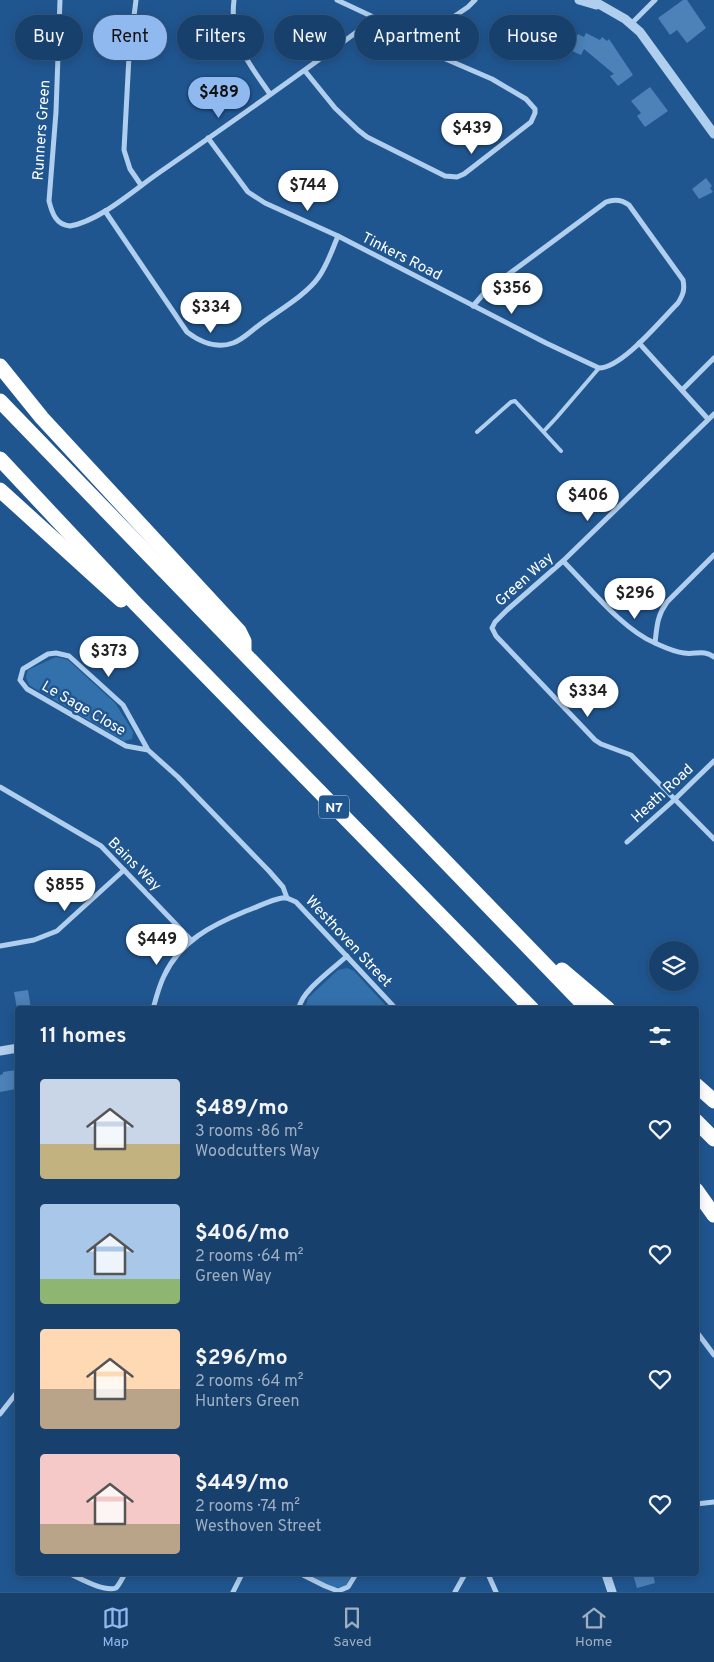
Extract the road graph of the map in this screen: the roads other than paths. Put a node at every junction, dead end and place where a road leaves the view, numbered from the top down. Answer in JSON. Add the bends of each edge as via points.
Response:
{"nodes":[{"id":1,"x":60,"y":0,"type":"edge"},
{"id":2,"x":136,"y":0,"type":"edge"},
{"id":3,"x":234,"y":0,"type":"edge"},
{"id":4,"x":337,"y":0,"type":"edge"},
{"id":5,"x":475,"y":0,"type":"edge"},
{"id":6,"x":579,"y":0,"type":"edge"},
{"id":7,"x":592,"y":0,"type":"edge"},
{"id":8,"x":655,"y":0,"type":"edge"},
{"id":9,"x":602,"y":7,"type":"junction"},
{"id":10,"x":366,"y":15,"type":"edge"},
{"id":11,"x":456,"y":15,"type":"edge"},
{"id":12,"x":631,"y":24,"type":"junction"},
{"id":13,"x":355,"y":33,"type":"edge"},
{"id":14,"x":448,"y":60,"type":"edge"},
{"id":15,"x":305,"y":71,"type":"junction"},
{"id":16,"x":270,"y":94,"type":"junction"},
{"id":17,"x":714,"y":134,"type":"edge"},
{"id":18,"x":208,"y":138,"type":"junction"},
{"id":19,"x":141,"y":185,"type":"junction"},
{"id":20,"x":105,"y":211,"type":"junction"},
{"id":21,"x":338,"y":236,"type":"junction"},
{"id":22,"x":473,"y":306,"type":"junction"},
{"id":23,"x":640,"y":343,"type":"junction"},
{"id":24,"x":714,"y":358,"type":"edge"},
{"id":25,"x":0,"y":366,"type":"edge"},
{"id":26,"x":599,"y":368,"type":"junction"},
{"id":27,"x":682,"y":390,"type":"junction"},
{"id":28,"x":0,"y":401,"type":"edge"},
{"id":29,"x":714,"y":414,"type":"edge"},
{"id":30,"x":708,"y":419,"type":"junction"},
{"id":31,"x":544,"y":431,"type":"junction"},
{"id":32,"x":477,"y":432,"type":"dead end"},
{"id":33,"x":561,"y":451,"type":"dead end"},
{"id":34,"x":0,"y":459,"type":"edge"},
{"id":35,"x":0,"y":490,"type":"edge"},
{"id":36,"x":714,"y":555,"type":"edge"},
{"id":37,"x":563,"y":561,"type":"junction"},
{"id":38,"x":136,"y":604,"type":"junction"},
{"id":39,"x":655,"y":643,"type":"junction"},
{"id":40,"x":244,"y":652,"type":"junction"},
{"id":41,"x":714,"y":657,"type":"edge"},
{"id":42,"x":148,"y":750,"type":"junction"},
{"id":43,"x":714,"y":761,"type":"edge"},
{"id":44,"x":0,"y":787,"type":"edge"},
{"id":45,"x":674,"y":800,"type":"junction"},
{"id":46,"x":714,"y":839,"type":"edge"},
{"id":47,"x":626,"y":842,"type":"dead end"},
{"id":48,"x":124,"y":870,"type":"junction"},
{"id":49,"x":287,"y":898,"type":"junction"},
{"id":50,"x":493,"y":910,"type":"junction"},
{"id":51,"x":191,"y":940,"type":"junction"},
{"id":52,"x":0,"y":946,"type":"edge"},
{"id":53,"x":347,"y":956,"type":"junction"},
{"id":54,"x":154,"y":1006,"type":"edge"},
{"id":55,"x":299,"y":1006,"type":"edge"},
{"id":56,"x":393,"y":1006,"type":"edge"},
{"id":57,"x":529,"y":1006,"type":"edge"},
{"id":58,"x":585,"y":1006,"type":"edge"},
{"id":59,"x":605,"y":1006,"type":"edge"},
{"id":60,"x":15,"y":1048,"type":"edge"},
{"id":61,"x":0,"y":1051,"type":"edge"},
{"id":62,"x":699,"y":1088,"type":"edge"},
{"id":63,"x":714,"y":1101,"type":"edge"},
{"id":64,"x":699,"y":1124,"type":"edge"},
{"id":65,"x":714,"y":1139,"type":"edge"},
{"id":66,"x":699,"y":1187,"type":"edge"},
{"id":67,"x":699,"y":1194,"type":"edge"},
{"id":68,"x":714,"y":1201,"type":"edge"},
{"id":69,"x":714,"y":1216,"type":"edge"},
{"id":70,"x":699,"y":1335,"type":"edge"},
{"id":71,"x":714,"y":1355,"type":"edge"},
{"id":72,"x":15,"y":1395,"type":"edge"},
{"id":73,"x":0,"y":1414,"type":"edge"},
{"id":74,"x":714,"y":1502,"type":"edge"},
{"id":75,"x":699,"y":1504,"type":"edge"},
{"id":76,"x":74,"y":1576,"type":"edge"},
{"id":77,"x":124,"y":1576,"type":"edge"},
{"id":78,"x":241,"y":1576,"type":"edge"},
{"id":79,"x":305,"y":1576,"type":"edge"},
{"id":80,"x":355,"y":1576,"type":"edge"},
{"id":81,"x":464,"y":1576,"type":"edge"},
{"id":82,"x":489,"y":1576,"type":"edge"},
{"id":83,"x":607,"y":1576,"type":"edge"},
{"id":84,"x":233,"y":1592,"type":"edge"},
{"id":85,"x":454,"y":1592,"type":"edge"},
{"id":86,"x":496,"y":1592,"type":"edge"},
{"id":87,"x":612,"y":1592,"type":"edge"}],
"edges":[{"from":1,"to":20,"type":"street","name":"Runners Green","via":[[49,201],[57,221],[64,226],[74,226]]},
{"from":2,"to":19,"type":"street","via":[[129,56],[124,150],[130,169]]},
{"from":3,"to":16,"type":"street","via":[[235,34],[241,52]]},
{"from":4,"to":10,"type":"street"},
{"from":5,"to":11,"type":"street"},
{"from":6,"to":9,"type":"street"},
{"from":7,"to":9,"type":"street"},
{"from":8,"to":12,"type":"street"},
{"from":9,"to":12,"type":"street"},
{"from":12,"to":17,"type":"street"},
{"from":13,"to":15,"type":"street"},
{"from":14,"to":15,"type":"street","via":[[501,84],[526,99],[535,109],[531,122],[464,174],[457,176],[445,176],[362,133],[343,118]]},
{"from":15,"to":16,"type":"street"},
{"from":16,"to":18,"type":"street"},
{"from":18,"to":19,"type":"street"},
{"from":18,"to":21,"type":"street","name":"Tinkers Road","via":[[251,195]]},
{"from":19,"to":20,"type":"street"},
{"from":20,"to":21,"type":"street","via":[[187,332],[208,344],[236,342],[304,292],[317,279]]},
{"from":21,"to":22,"type":"street","name":"Tinkers Road"},
{"from":22,"to":23,"type":"street","via":[[486,291],[606,202],[624,201],[685,287],[678,303]]},
{"from":22,"to":26,"type":"street","name":"Tinkers Road"},
{"from":23,"to":26,"type":"street","name":"Tinkers Road","via":[[613,365]]},
{"from":23,"to":27,"type":"street"},
{"from":24,"to":27,"type":"street"},
{"from":25,"to":40,"type":"highway","via":[[42,418],[239,631],[244,641]]},
{"from":26,"to":31,"type":"lane"},
{"from":27,"to":30,"type":"street"},
{"from":28,"to":40,"type":"highway"},
{"from":29,"to":30,"type":"street","name":"Green Way"},
{"from":30,"to":37,"type":"street","name":"Green Way"},
{"from":31,"to":32,"type":"lane","via":[[513,401]]},
{"from":31,"to":33,"type":"lane"},
{"from":34,"to":38,"type":"highway","number":"N7"},
{"from":35,"to":38,"type":"highway","via":[[115,595],[125,603]]},
{"from":36,"to":39,"type":"street","via":[[661,610]]},
{"from":37,"to":39,"type":"street","via":[[628,627]]},
{"from":37,"to":45,"type":"street","name":"Green Way","via":[[495,622],[493,632],[595,740],[631,755]]},
{"from":38,"to":57,"type":"highway","number":"N7"},
{"from":39,"to":41,"type":"street","via":[[682,653],[702,652]]},
{"from":40,"to":50,"type":"highway"},
{"from":42,"to":42,"type":"street","name":"Le Sage Close","via":[[123,705],[69,656],[56,652],[48,654],[23,669],[20,680],[27,689],[126,746]]},
{"from":42,"to":49,"type":"street","name":"Le Sage Close","via":[[269,871],[283,887]]},
{"from":43,"to":45,"type":"street","name":"Heath Road"},
{"from":44,"to":48,"type":"street","name":"Bains Way","via":[[93,841]]},
{"from":45,"to":46,"type":"street"},
{"from":45,"to":47,"type":"street","name":"Heath Road"},
{"from":48,"to":51,"type":"street","name":"Bains Way"},
{"from":48,"to":52,"type":"street","via":[[56,931],[34,940]]},
{"from":49,"to":51,"type":"street","name":"Westhoven Street","via":[[228,918]]},
{"from":49,"to":53,"type":"street","name":"Westhoven Street","via":[[296,902]]},
{"from":50,"to":58,"type":"highway"},
{"from":50,"to":59,"type":"highway"},
{"from":51,"to":54,"type":"street","name":"Westhoven Street","via":[[168,968]]},
{"from":53,"to":55,"type":"street","via":[[306,994]]},
{"from":53,"to":56,"type":"street","name":"Westhoven Street"},
{"from":60,"to":61,"type":"street"},
{"from":62,"to":63,"type":"highway"},
{"from":64,"to":65,"type":"highway"},
{"from":66,"to":68,"type":"highway"},
{"from":67,"to":69,"type":"highway"},
{"from":70,"to":71,"type":"street"},
{"from":72,"to":73,"type":"street"},
{"from":74,"to":75,"type":"street"},
{"from":76,"to":77,"type":"street","via":[[108,1591],[116,1588]]},
{"from":78,"to":84,"type":"street"},
{"from":79,"to":80,"type":"street","via":[[338,1591],[348,1587]]},
{"from":81,"to":85,"type":"street"},
{"from":82,"to":86,"type":"street"},
{"from":83,"to":87,"type":"street"}]}
